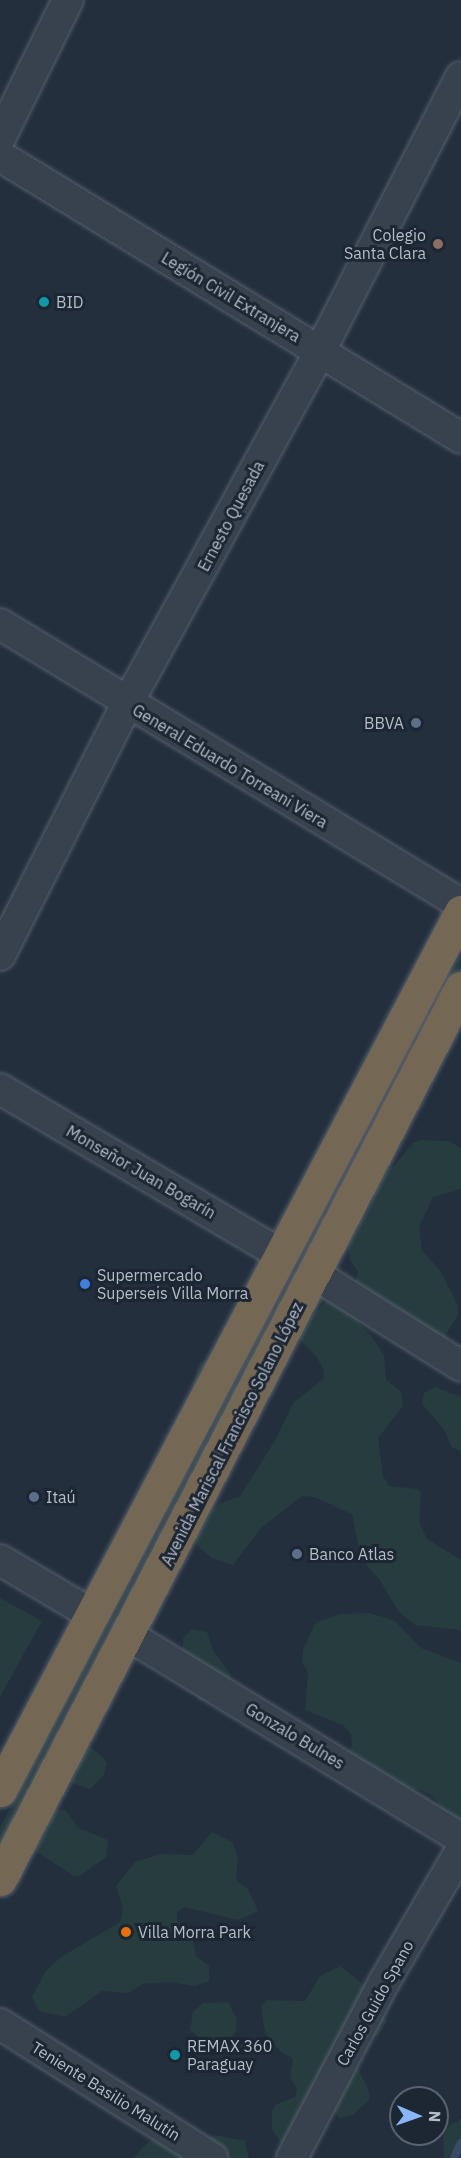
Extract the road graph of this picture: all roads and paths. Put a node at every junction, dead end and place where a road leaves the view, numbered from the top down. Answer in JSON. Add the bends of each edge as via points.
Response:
{"nodes":[{"id":1,"x":68,"y":0,"type":"edge"},
{"id":2,"x":461,"y":77,"type":"edge"},
{"id":3,"x":0,"y":138,"type":"edge"},
{"id":4,"x":0,"y":156,"type":"edge"},
{"id":5,"x":320,"y":351,"type":"junction"},
{"id":6,"x":461,"y":438,"type":"edge"},
{"id":7,"x":0,"y":624,"type":"edge"},
{"id":8,"x":127,"y":705,"type":"junction"},
{"id":9,"x":461,"y":904,"type":"edge"},
{"id":10,"x":461,"y":912,"type":"edge"},
{"id":11,"x":0,"y":955,"type":"edge"},
{"id":12,"x":461,"y":988,"type":"edge"},
{"id":13,"x":0,"y":1089,"type":"edge"},
{"id":14,"x":282,"y":1255,"type":"junction"},
{"id":15,"x":314,"y":1274,"type":"junction"},
{"id":16,"x":461,"y":1366,"type":"edge"},
{"id":17,"x":0,"y":1560,"type":"edge"},
{"id":18,"x":93,"y":1615,"type":"junction"},
{"id":19,"x":128,"y":1635,"type":"junction"},
{"id":20,"x":0,"y":1790,"type":"edge"},
{"id":21,"x":452,"y":1832,"type":"edge"},
{"id":22,"x":461,"y":1850,"type":"edge"},
{"id":23,"x":0,"y":1879,"type":"edge"},
{"id":24,"x":0,"y":2024,"type":"edge"},
{"id":25,"x":212,"y":2158,"type":"edge"},
{"id":26,"x":292,"y":2158,"type":"edge"}],
"edges":[{"from":1,"to":3,"type":"street"},
{"from":2,"to":5,"type":"street","name":"Ernesto Quesada"},
{"from":4,"to":5,"type":"street","name":"Legión Civil Extranjera"},
{"from":5,"to":6,"type":"street","name":"Legión Civil Extranjera"},
{"from":5,"to":8,"type":"street","name":"Ernesto Quesada"},
{"from":7,"to":8,"type":"street","name":"General Eduardo Torreani Viera"},
{"from":8,"to":9,"type":"street","name":"General Eduardo Torreani Viera"},
{"from":8,"to":11,"type":"street","name":"Ernesto Quesada"},
{"from":10,"to":14,"type":"highway"},
{"from":12,"to":15,"type":"highway","name":"Avenida Mariscal Francisco Solano López"},
{"from":13,"to":14,"type":"street","name":"Monseñor Juan Bogarín"},
{"from":14,"to":18,"type":"highway"},
{"from":15,"to":16,"type":"street"},
{"from":15,"to":19,"type":"highway","name":"Avenida Mariscal Francisco Solano López"},
{"from":17,"to":18,"type":"street"},
{"from":18,"to":20,"type":"highway"},
{"from":19,"to":21,"type":"street","name":"Gonzalo Bulnes"},
{"from":19,"to":23,"type":"highway","name":"Avenida Mariscal Francisco Solano López"},
{"from":22,"to":26,"type":"street","name":"Carlos Guido Spano","via":[[384,1982]]},
{"from":24,"to":25,"type":"street","name":"Teniente Basilio Malutín"}]}
